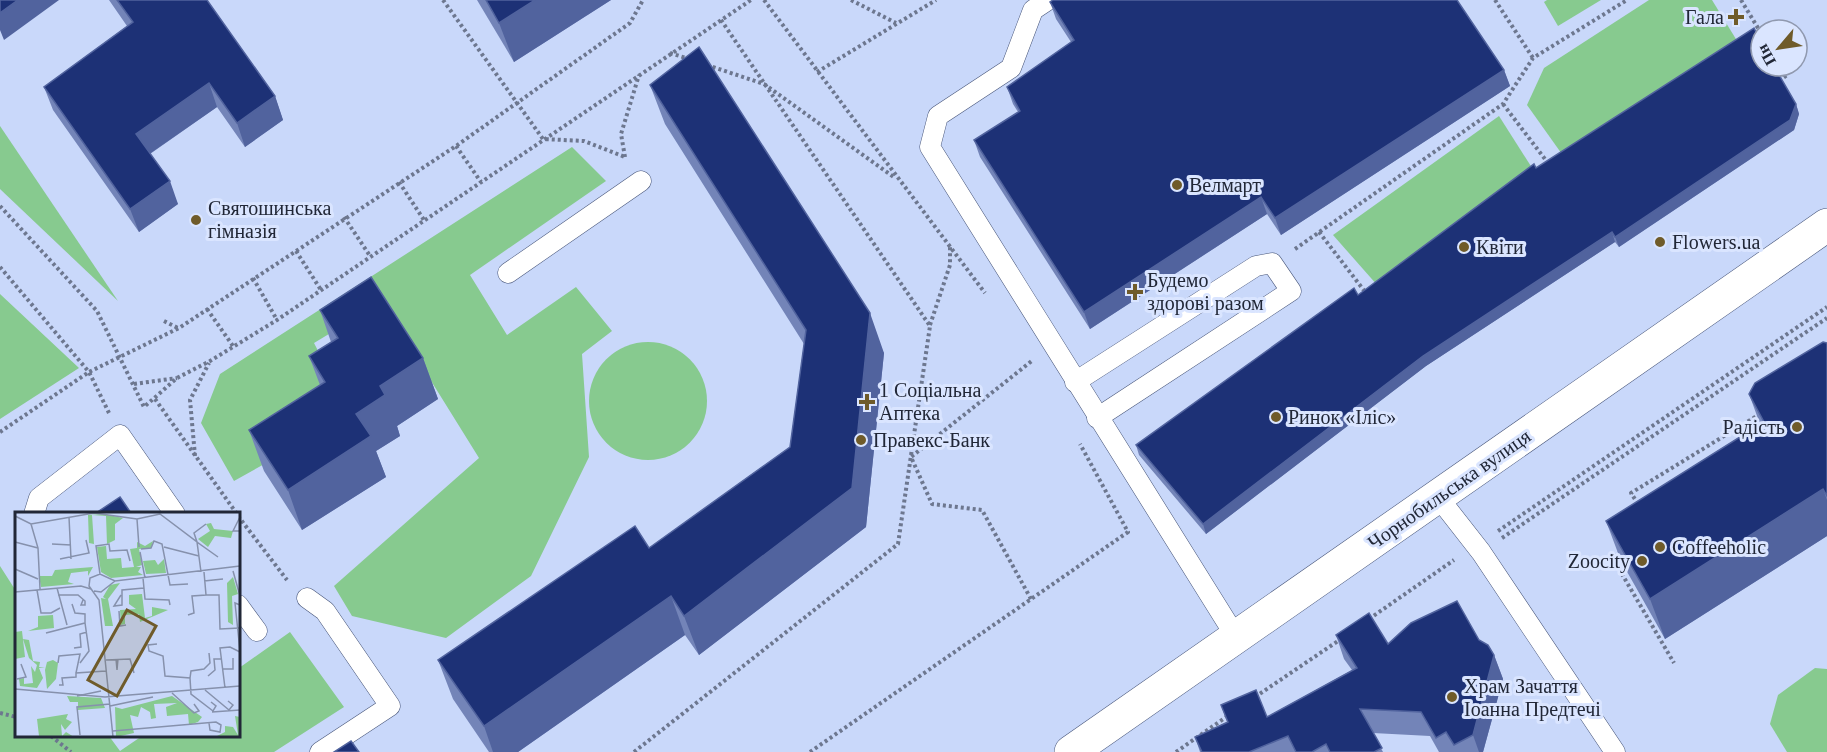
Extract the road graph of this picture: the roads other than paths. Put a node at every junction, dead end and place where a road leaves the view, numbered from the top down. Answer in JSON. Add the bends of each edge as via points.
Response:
{"nodes":[{"id":1,"x":1048,"y":0,"type":"edge"},
{"id":2,"x":641,"y":181,"type":"road end"},
{"id":3,"x":1827,"y":225,"type":"edge"},
{"id":4,"x":508,"y":273,"type":"dead end"},
{"id":5,"x":1075,"y":382,"type":"junction"},
{"id":6,"x":1097,"y":418,"type":"junction"},
{"id":7,"x":1438,"y":497,"type":"junction"},
{"id":8,"x":34,"y":512,"type":"edge"},
{"id":9,"x":174,"y":512,"type":"edge"},
{"id":10,"x":307,"y":598,"type":"road end"},
{"id":11,"x":240,"y":608,"type":"edge"},
{"id":12,"x":257,"y":631,"type":"dead end"},
{"id":13,"x":1236,"y":637,"type":"junction"},
{"id":14,"x":320,"y":752,"type":"edge"},
{"id":15,"x":1071,"y":752,"type":"edge"},
{"id":16,"x":1615,"y":752,"type":"edge"}],
"edges":[{"from":1,"to":5,"type":"lane","via":[[1033,10],[1011,68],[938,116],[930,147]]},
{"from":2,"to":4,"type":"lane"},
{"from":3,"to":7,"type":"main road","name":"Чорнобильська вулиця"},
{"from":5,"to":6,"type":"lane"},
{"from":5,"to":6,"type":"lane","via":[[1256,266],[1272,263],[1291,291]]},
{"from":6,"to":13,"type":"lane"},
{"from":7,"to":13,"type":"main road","name":"Чорнобильська вулиця"},
{"from":7,"to":16,"type":"lane","via":[[1478,549]]},
{"from":8,"to":9,"type":"lane","via":[[39,498],[120,435]]},
{"from":10,"to":14,"type":"lane","via":[[325,611],[390,706]]},
{"from":11,"to":12,"type":"lane"},
{"from":13,"to":15,"type":"main road","name":"Чорнобильська вулиця"}]}
